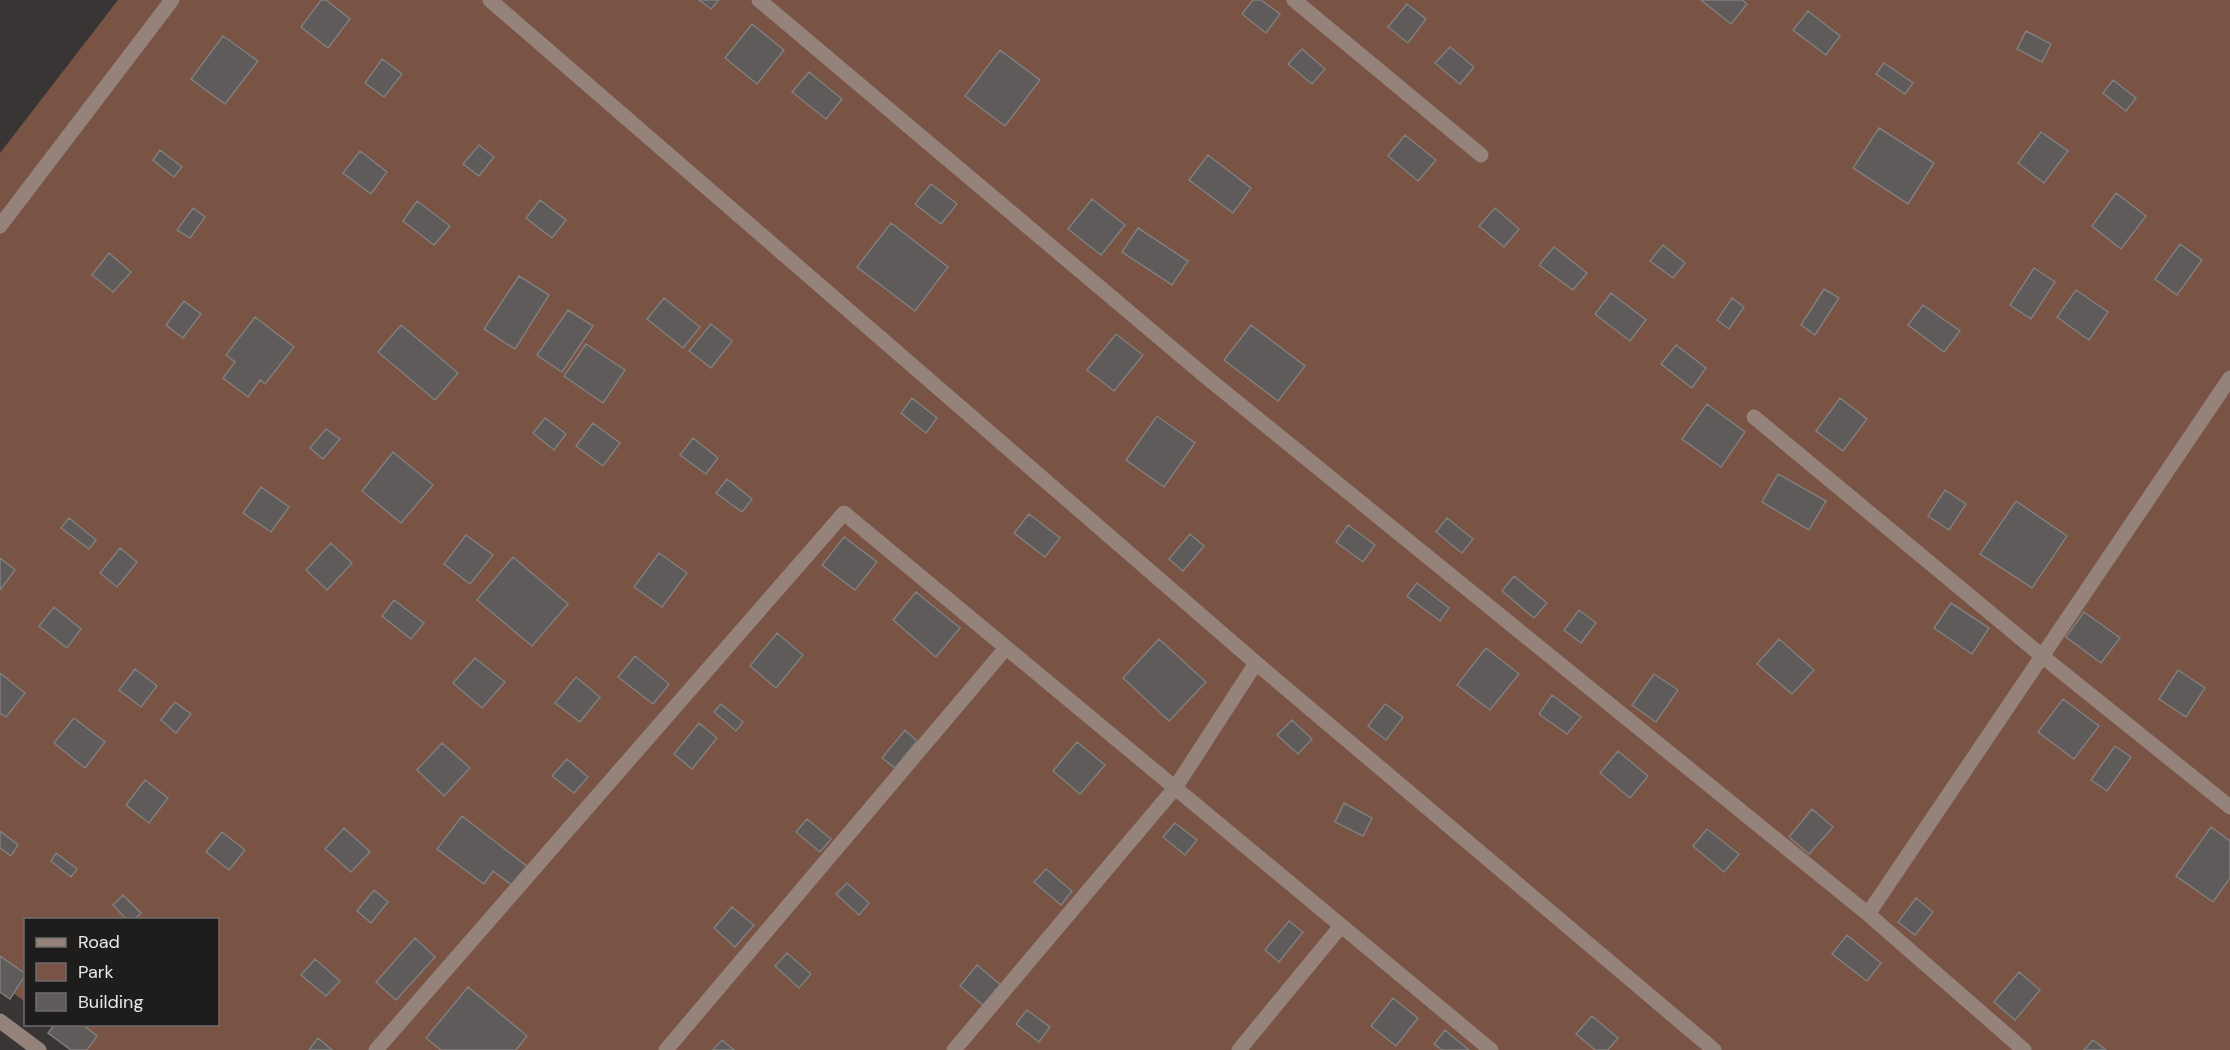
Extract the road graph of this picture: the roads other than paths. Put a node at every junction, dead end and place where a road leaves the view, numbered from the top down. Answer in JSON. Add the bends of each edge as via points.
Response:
{"nodes":[{"id":1,"x":172,"y":0,"type":"edge"},
{"id":2,"x":490,"y":0,"type":"edge"},
{"id":3,"x":759,"y":0,"type":"edge"},
{"id":4,"x":1294,"y":0,"type":"edge"},
{"id":5,"x":1481,"y":155,"type":"dead end"},
{"id":6,"x":0,"y":226,"type":"edge"},
{"id":7,"x":2230,"y":378,"type":"edge"},
{"id":8,"x":1754,"y":417,"type":"dead end"},
{"id":9,"x":1006,"y":648,"type":"junction"},
{"id":10,"x":2042,"y":656,"type":"junction"},
{"id":11,"x":1256,"y":663,"type":"junction"},
{"id":12,"x":1175,"y":788,"type":"junction"},
{"id":13,"x":2230,"y":807,"type":"edge"},
{"id":14,"x":1868,"y":914,"type":"junction"},
{"id":15,"x":1341,"y":926,"type":"junction"},
{"id":16,"x":0,"y":1021,"type":"edge"},
{"id":17,"x":39,"y":1050,"type":"edge"},
{"id":18,"x":376,"y":1050,"type":"edge"},
{"id":19,"x":666,"y":1050,"type":"edge"},
{"id":20,"x":954,"y":1050,"type":"edge"},
{"id":21,"x":1239,"y":1050,"type":"edge"},
{"id":22,"x":1491,"y":1050,"type":"edge"},
{"id":23,"x":1714,"y":1050,"type":"edge"},
{"id":24,"x":2024,"y":1050,"type":"edge"}],
"edges":[{"from":1,"to":6,"type":"street"},
{"from":2,"to":11,"type":"street"},
{"from":3,"to":14,"type":"street","via":[[1206,376]]},
{"from":4,"to":5,"type":"street"},
{"from":7,"to":10,"type":"street"},
{"from":8,"to":10,"type":"street"},
{"from":9,"to":12,"type":"street"},
{"from":9,"to":18,"type":"street","via":[[844,513]]},
{"from":9,"to":19,"type":"street"},
{"from":10,"to":13,"type":"street"},
{"from":10,"to":14,"type":"street"},
{"from":11,"to":12,"type":"street"},
{"from":11,"to":23,"type":"street"},
{"from":12,"to":15,"type":"street"},
{"from":12,"to":20,"type":"street"},
{"from":14,"to":24,"type":"street"},
{"from":15,"to":21,"type":"street"},
{"from":15,"to":22,"type":"street"},
{"from":16,"to":17,"type":"street"}]}
